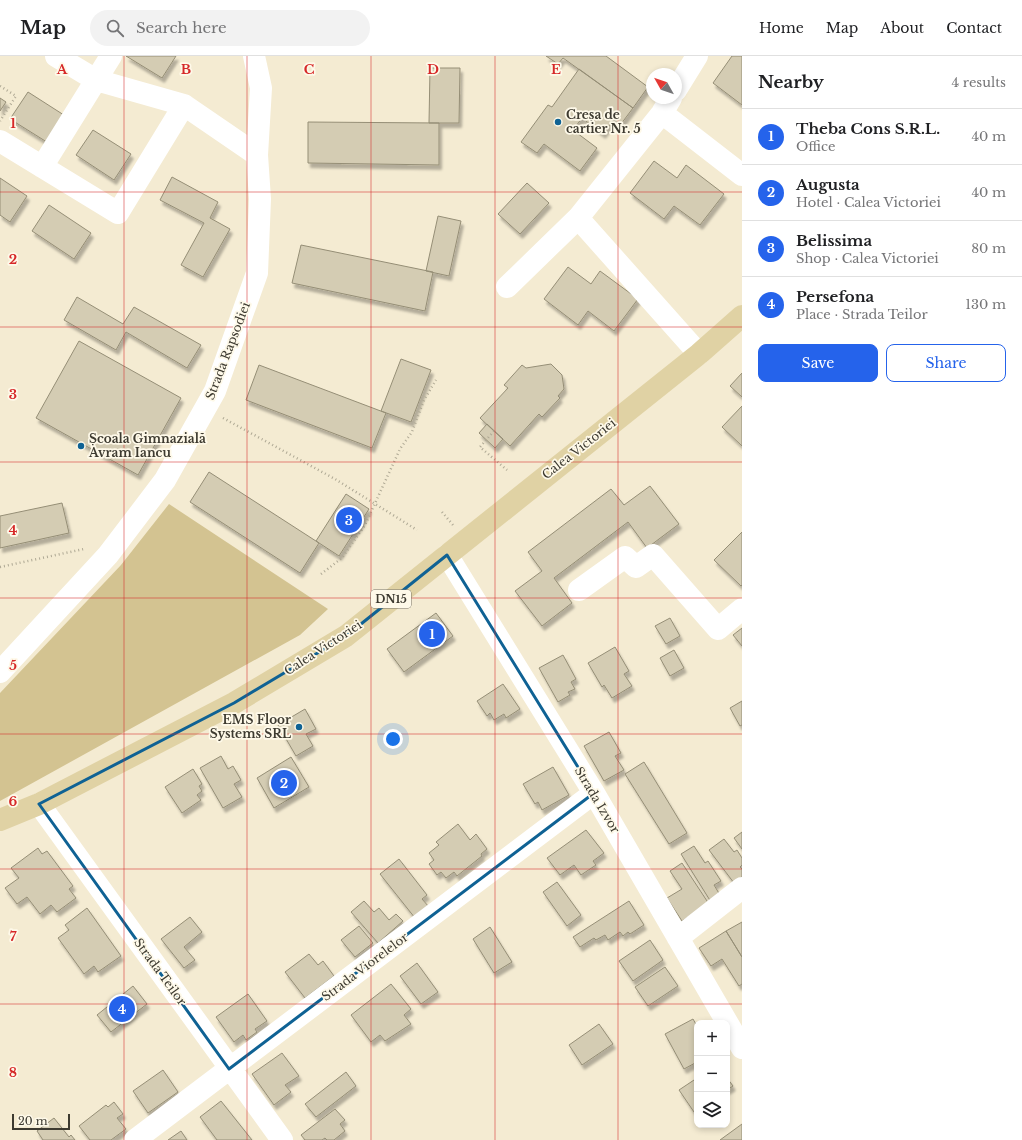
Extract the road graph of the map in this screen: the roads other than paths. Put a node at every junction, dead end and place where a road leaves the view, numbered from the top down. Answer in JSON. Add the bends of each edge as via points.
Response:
{"nodes":[{"id":1,"x":56,"y":56,"type":"edge"},
{"id":2,"x":111,"y":56,"type":"edge"},
{"id":3,"x":254,"y":56,"type":"edge"},
{"id":4,"x":697,"y":56,"type":"edge"},
{"id":5,"x":96,"y":80,"type":"junction"},
{"id":6,"x":682,"y":80,"type":"edge"},
{"id":7,"x":184,"y":105,"type":"junction"},
{"id":8,"x":667,"y":106,"type":"edge"},
{"id":9,"x":0,"y":141,"type":"edge"},
{"id":10,"x":258,"y":155,"type":"junction"},
{"id":11,"x":42,"y":167,"type":"junction"},
{"id":12,"x":742,"y":175,"type":"edge"},
{"id":13,"x":578,"y":218,"type":"junction"},
{"id":14,"x":507,"y":287,"type":"dead end"},
{"id":15,"x":742,"y":316,"type":"edge"},
{"id":16,"x":699,"y":354,"type":"junction"},
{"id":17,"x":447,"y":555,"type":"junction"},
{"id":18,"x":579,"y":590,"type":"dead end"},
{"id":19,"x":742,"y":609,"type":"edge"},
{"id":20,"x":0,"y":672,"type":"edge"},
{"id":21,"x":594,"y":793,"type":"junction"},
{"id":22,"x":39,"y":804,"type":"junction"},
{"id":23,"x":0,"y":820,"type":"edge"},
{"id":24,"x":742,"y":888,"type":"edge"},
{"id":25,"x":678,"y":938,"type":"junction"},
{"id":26,"x":742,"y":1048,"type":"edge"},
{"id":27,"x":229,"y":1069,"type":"junction"},
{"id":28,"x":135,"y":1140,"type":"edge"},
{"id":29,"x":282,"y":1140,"type":"edge"}],
"edges":[{"from":1,"to":5,"type":"street"},
{"from":2,"to":5,"type":"street"},
{"from":3,"to":10,"type":"street","name":"Strada Rapsodiei","via":[[261,88]]},
{"from":4,"to":6,"type":"street"},
{"from":5,"to":7,"type":"street"},
{"from":5,"to":11,"type":"street"},
{"from":7,"to":10,"type":"street"},
{"from":7,"to":11,"type":"street","via":[[118,213]]},
{"from":8,"to":12,"type":"street"},
{"from":8,"to":13,"type":"street"},
{"from":9,"to":11,"type":"street"},
{"from":10,"to":20,"type":"street","name":"Strada Rapsodiei","via":[[260,199],[257,273],[206,409],[165,480],[108,555]]},
{"from":13,"to":14,"type":"street"},
{"from":13,"to":16,"type":"street"},
{"from":15,"to":16,"type":"main road","name":"Calea Victoriei","number":"DN15"},
{"from":16,"to":17,"type":"main road","name":"Calea Victoriei","number":"DN15"},
{"from":17,"to":21,"type":"street","name":"Strada Izvor"},
{"from":17,"to":22,"type":"main road","name":"Calea Victoriei","number":"DN15","via":[[346,636],[234,704]]},
{"from":18,"to":19,"type":"street","via":[[625,557],[636,566],[653,555],[718,629]]},
{"from":21,"to":25,"type":"street","name":"Strada Izvor"},
{"from":21,"to":27,"type":"street","name":"Strada Viorelelor"},
{"from":22,"to":23,"type":"main road","name":"Calea Victoriei","number":"DN15"},
{"from":22,"to":27,"type":"street","name":"Strada Teilor"},
{"from":24,"to":25,"type":"street"},
{"from":25,"to":26,"type":"street","name":"Strada Izvor"},
{"from":27,"to":28,"type":"street","name":"Strada Viorelelor"},
{"from":27,"to":29,"type":"street","name":"Strada Teilor"}]}
